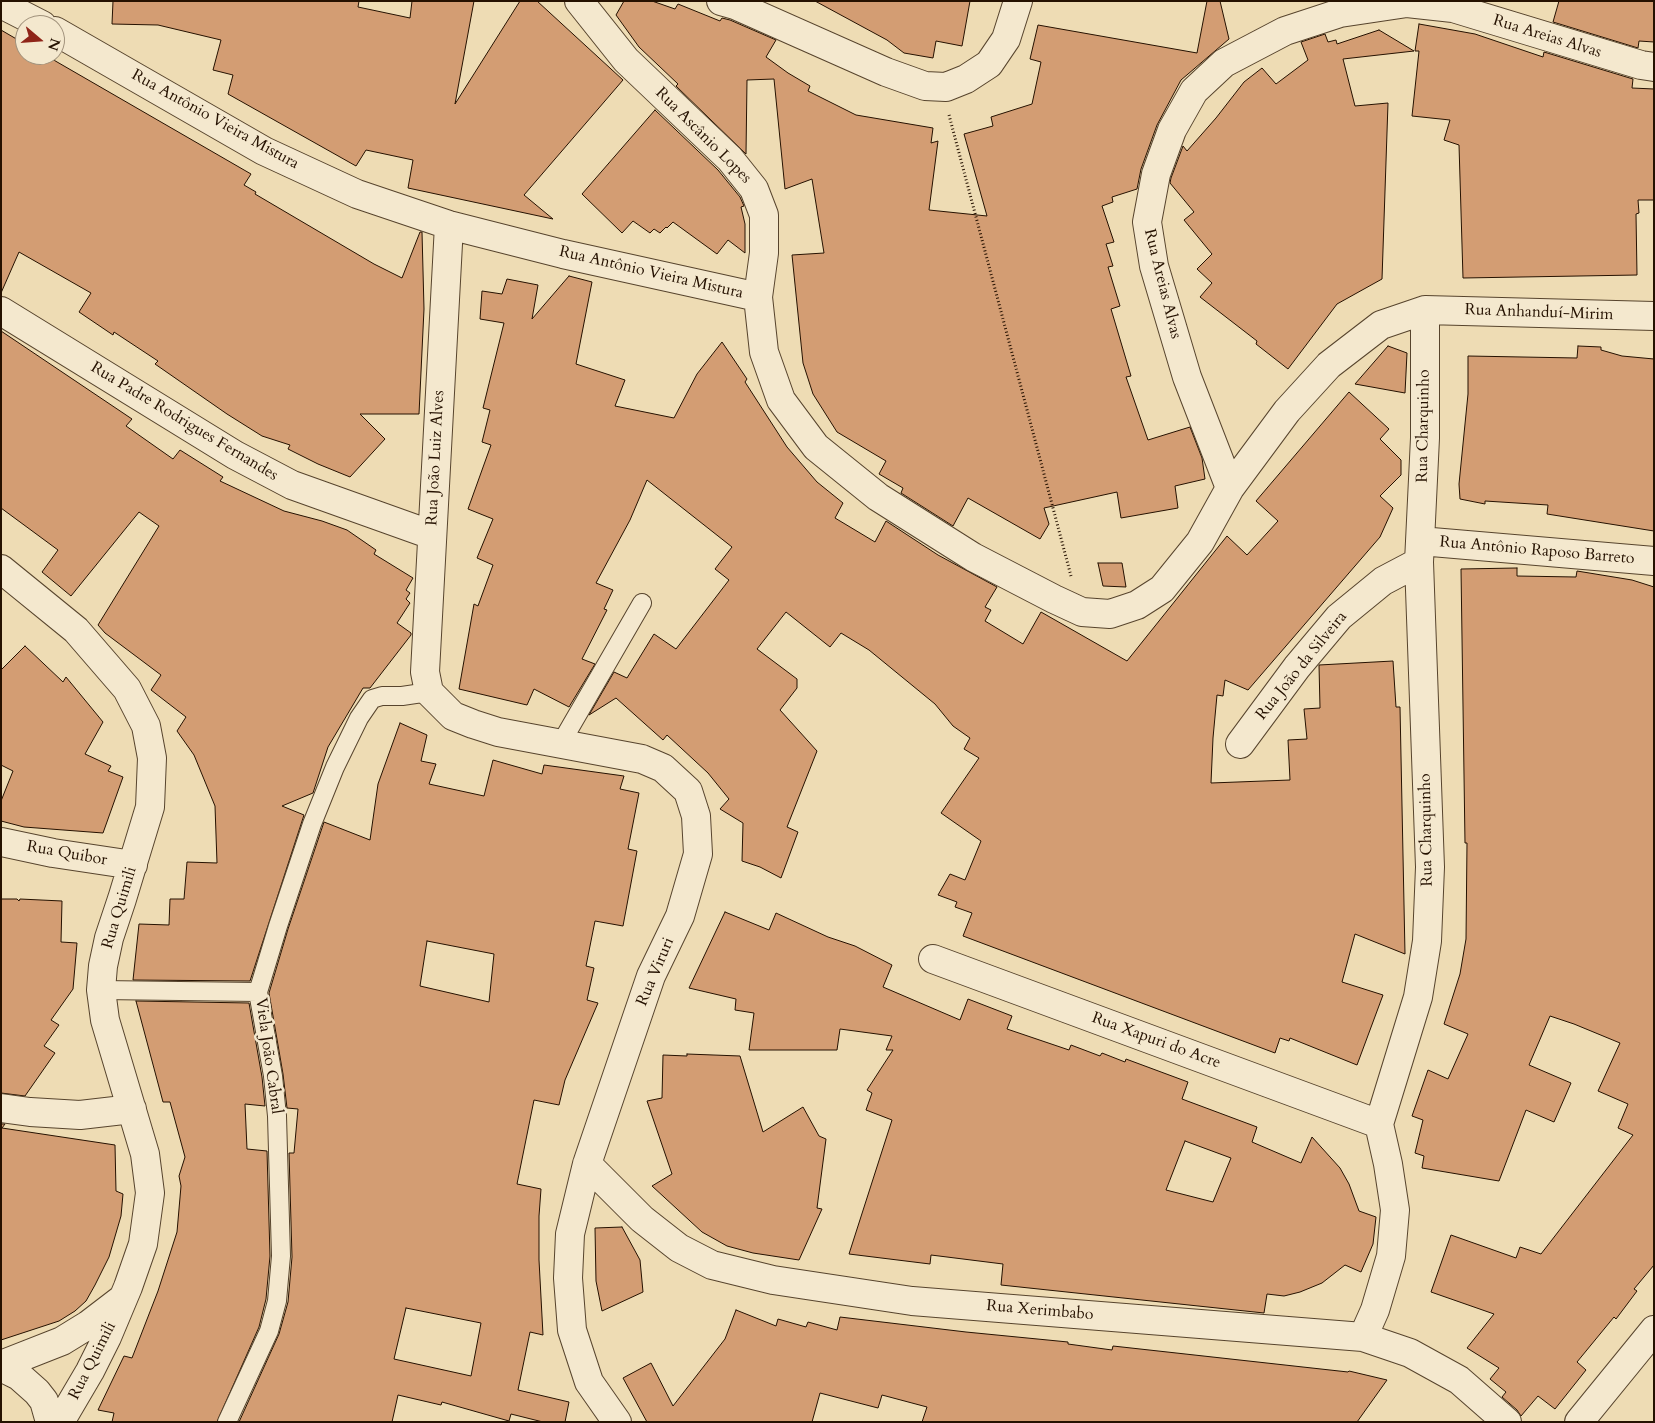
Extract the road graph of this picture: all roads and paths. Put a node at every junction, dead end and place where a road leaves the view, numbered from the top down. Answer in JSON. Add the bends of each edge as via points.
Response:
{"nodes":[{"id":1,"x":579,"y":1,"type":"edge"},
{"id":2,"x":721,"y":1,"type":"edge"},
{"id":3,"x":1018,"y":1,"type":"edge"},
{"id":4,"x":1,"y":4,"type":"edge"},
{"id":5,"x":22,"y":15,"type":"edge"},
{"id":6,"x":65,"y":37,"type":"edge"},
{"id":7,"x":1654,"y":67,"type":"edge"},
{"id":8,"x":946,"y":87,"type":"junction"},
{"id":9,"x":449,"y":224,"type":"junction"},
{"id":10,"x":758,"y":297,"type":"junction"},
{"id":11,"x":1425,"y":310,"type":"junction"},
{"id":12,"x":1,"y":311,"type":"edge"},
{"id":13,"x":1654,"y":316,"type":"edge"},
{"id":14,"x":1230,"y":488,"type":"junction"},
{"id":15,"x":432,"y":535,"type":"junction"},
{"id":16,"x":1420,"y":551,"type":"junction"},
{"id":17,"x":1654,"y":561,"type":"edge"},
{"id":18,"x":1,"y":569,"type":"edge"},
{"id":19,"x":642,"y":603,"type":"dead end"},
{"id":20,"x":1082,"y":612,"type":"junction"},
{"id":21,"x":429,"y":692,"type":"junction"},
{"id":22,"x":561,"y":744,"type":"junction"},
{"id":23,"x":1240,"y":744,"type":"dead end"},
{"id":24,"x":1,"y":842,"type":"edge"},
{"id":25,"x":133,"y":865,"type":"junction"},
{"id":26,"x":933,"y":959,"type":"dead end"},
{"id":27,"x":101,"y":990,"type":"junction"},
{"id":28,"x":258,"y":992,"type":"junction"},
{"id":29,"x":1,"y":1108,"type":"edge"},
{"id":30,"x":132,"y":1110,"type":"junction"},
{"id":31,"x":1379,"y":1124,"type":"junction"},
{"id":32,"x":587,"y":1164,"type":"junction"},
{"id":33,"x":123,"y":1298,"type":"junction"},
{"id":34,"x":1654,"y":1330,"type":"edge"},
{"id":35,"x":1363,"y":1338,"type":"junction"},
{"id":36,"x":1,"y":1366,"type":"edge"},
{"id":37,"x":50,"y":1422,"type":"edge"},
{"id":38,"x":60,"y":1422,"type":"edge"},
{"id":39,"x":227,"y":1422,"type":"edge"},
{"id":40,"x":616,"y":1422,"type":"edge"},
{"id":41,"x":1508,"y":1422,"type":"edge"},
{"id":42,"x":1579,"y":1422,"type":"edge"}],
"edges":[{"from":1,"to":10,"type":"street","name":"Rua Ascânio Lopes","via":[[626,60],[730,159],[754,188],[764,215],[764,253]]},
{"from":2,"to":8,"type":"street","via":[[886,72],[925,86]]},
{"from":3,"to":8,"type":"street","via":[[1006,39],[989,64]]},
{"from":4,"to":5,"type":"street"},
{"from":6,"to":9,"type":"street","name":"Rua Antônio Vieira Mistura","via":[[264,150],[357,194]]},
{"from":7,"to":14,"type":"street","name":"Rua Areias Alvas","via":[[1453,8],[1407,3],[1340,13],[1285,31],[1224,63],[1194,91],[1172,130],[1156,174],[1147,222],[1154,266],[1186,377]]},
{"from":8,"to":20,"type":"path","via":[[951,125]]},
{"from":9,"to":10,"type":"street","name":"Rua Antônio Vieira Mistura","via":[[563,254]]},
{"from":9,"to":15,"type":"street","name":"Rua João Luiz Alves"},
{"from":10,"to":20,"type":"street","name":"Rua Antônio Vieira Mistura","via":[[764,352],[781,400],[816,447],[878,497],[973,557]]},
{"from":11,"to":13,"type":"street","name":"Rua Anhanduí-Mirim"},
{"from":11,"to":14,"type":"street","name":"Rua Antônio Vieira Mistura","via":[[1380,325],[1329,365],[1287,411]]},
{"from":11,"to":16,"type":"street","name":"Rua Charquinho","via":[[1425,438]]},
{"from":12,"to":15,"type":"street","name":"Rua Padre Rodrigues Fernandes","via":[[235,455],[292,485]]},
{"from":14,"to":20,"type":"street","name":"Rua Antônio Vieira Mistura","via":[[1200,542],[1162,589],[1137,605],[1110,614]]},
{"from":15,"to":21,"type":"street","name":"Rua João Luiz Alves","via":[[425,672]]},
{"from":16,"to":17,"type":"street","name":"Rua Antônio Raposo Barreto"},
{"from":16,"to":23,"type":"street","name":"Rua João da Silveira","via":[[1338,617]]},
{"from":16,"to":31,"type":"street","name":"Rua Charquinho","via":[[1430,867],[1427,941],[1418,998]]},
{"from":18,"to":25,"type":"street","name":"Rua Quimili","via":[[76,630],[127,689],[146,726],[152,758],[150,807]]},
{"from":19,"to":22,"type":"lane"},
{"from":21,"to":22,"type":"street","name":"Rua Viruri","via":[[453,716],[473,724]]},
{"from":21,"to":28,"type":"lane","name":"Viela João Cabral","via":[[372,699],[359,718],[312,824]]},
{"from":22,"to":32,"type":"street","name":"Rua Viruri","via":[[642,759],[663,768],[688,791],[697,825],[698,854],[680,916],[651,976]]},
{"from":24,"to":25,"type":"street","name":"Rua Quibor"},
{"from":25,"to":27,"type":"street","name":"Rua Quimili","via":[[109,938]]},
{"from":26,"to":31,"type":"street","name":"Rua Xapuri do Acre"},
{"from":27,"to":28,"type":"lane"},
{"from":27,"to":30,"type":"street","name":"Rua Quimili","via":[[104,1020]]},
{"from":28,"to":39,"type":"lane","name":"Viela João Cabral","via":[[277,1116],[281,1256],[277,1301],[269,1331]]},
{"from":29,"to":30,"type":"street","via":[[80,1115]]},
{"from":30,"to":33,"type":"street","name":"Rua Quimili","via":[[145,1154],[150,1193],[143,1244]]},
{"from":31,"to":35,"type":"street","name":"Rua Charquinho","via":[[1395,1210],[1391,1256]]},
{"from":32,"to":35,"type":"street","name":"Rua Xerimbabo","via":[[642,1219],[679,1248],[712,1265],[773,1280],[912,1301]]},
{"from":32,"to":40,"type":"street","name":"Rua Viruri","via":[[570,1234],[568,1278],[572,1330],[589,1382]]},
{"from":33,"to":36,"type":"street","name":"Rua Quimili","via":[[62,1342]]},
{"from":33,"to":38,"type":"street","name":"Rua Quimili","via":[[90,1371]]},
{"from":34,"to":42,"type":"street"},
{"from":35,"to":41,"type":"street","name":"Rua Xerimbabo","via":[[1410,1353],[1459,1380]]},
{"from":36,"to":37,"type":"street","via":[[20,1376],[37,1392],[44,1401]]}]}
